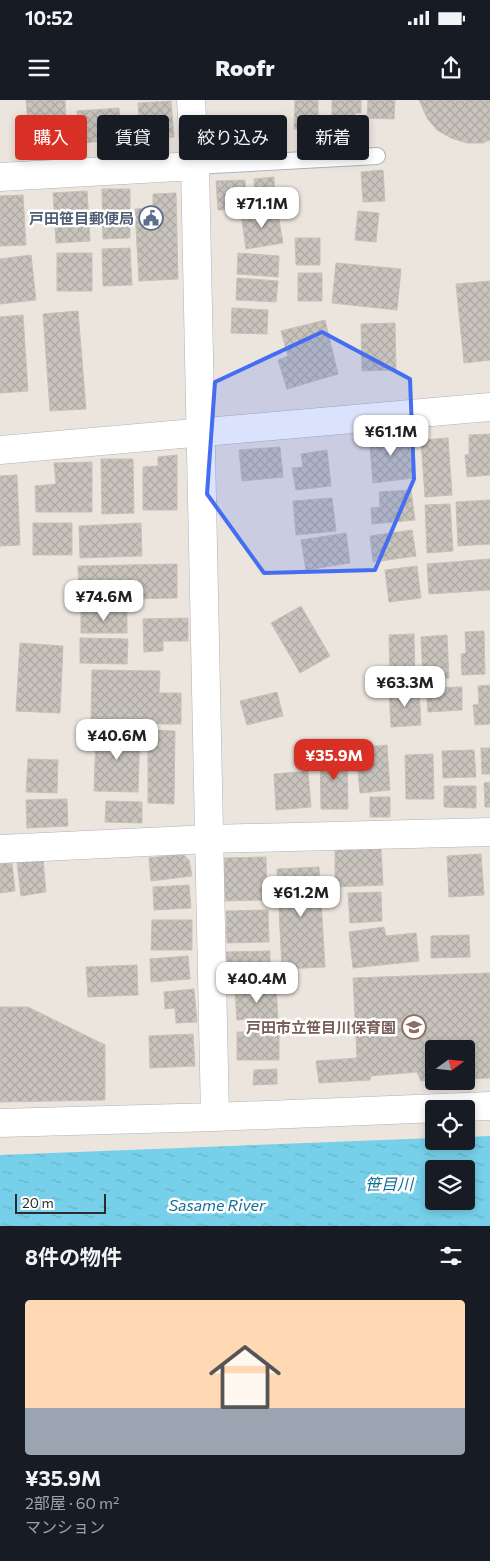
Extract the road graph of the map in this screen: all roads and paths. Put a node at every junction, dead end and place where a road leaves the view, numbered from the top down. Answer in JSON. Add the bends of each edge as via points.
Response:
{"nodes":[{"id":1,"x":191,"y":100,"type":"edge"},
{"id":2,"x":378,"y":156,"type":"dead end"},
{"id":3,"x":196,"y":166,"type":"junction"},
{"id":4,"x":0,"y":177,"type":"edge"},
{"id":5,"x":490,"y":407,"type":"edge"},
{"id":6,"x":200,"y":432,"type":"junction"},
{"id":7,"x":0,"y":450,"type":"edge"},
{"id":8,"x":490,"y":832,"type":"edge"},
{"id":9,"x":210,"y":839,"type":"junction"},
{"id":10,"x":0,"y":849,"type":"edge"},
{"id":11,"x":490,"y":1106,"type":"edge"},
{"id":12,"x":215,"y":1117,"type":"junction"},
{"id":13,"x":0,"y":1123,"type":"edge"}],
"edges":[{"from":1,"to":3,"type":"street"},
{"from":2,"to":3,"type":"lane"},
{"from":3,"to":4,"type":"street"},
{"from":3,"to":6,"type":"street"},
{"from":5,"to":6,"type":"street"},
{"from":6,"to":7,"type":"street"},
{"from":6,"to":9,"type":"street"},
{"from":8,"to":9,"type":"street"},
{"from":9,"to":10,"type":"street"},
{"from":9,"to":12,"type":"street"},
{"from":11,"to":12,"type":"street"},
{"from":12,"to":13,"type":"street"}]}
